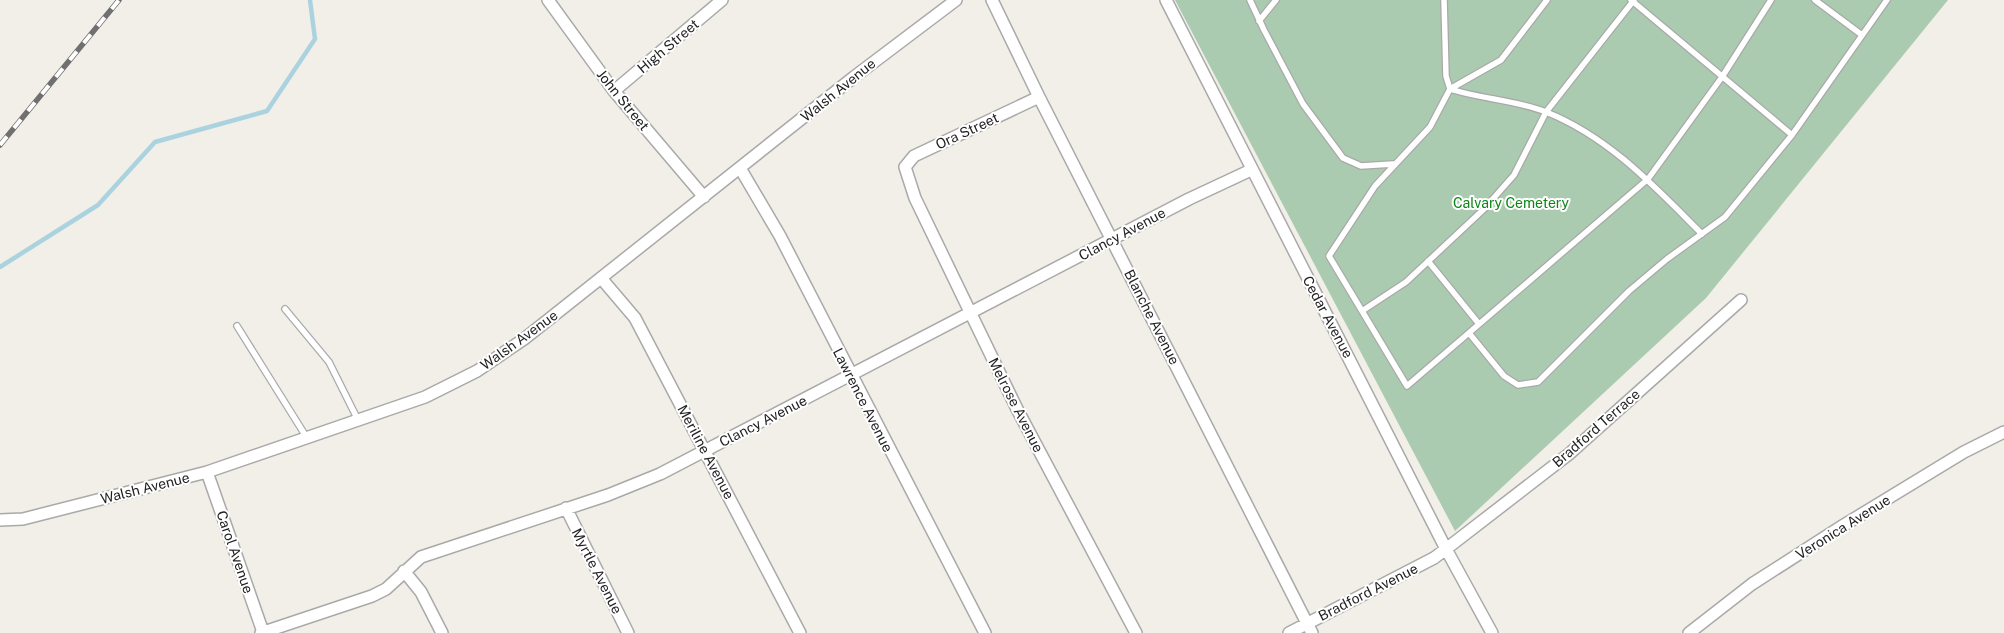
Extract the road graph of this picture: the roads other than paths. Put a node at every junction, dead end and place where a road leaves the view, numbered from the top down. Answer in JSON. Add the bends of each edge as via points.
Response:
{"nodes":[{"id":1,"x":548,"y":0,"type":"edge"},
{"id":2,"x":722,"y":0,"type":"edge"},
{"id":3,"x":956,"y":0,"type":"edge"},
{"id":4,"x":992,"y":0,"type":"edge"},
{"id":5,"x":1166,"y":0,"type":"edge"},
{"id":6,"x":1250,"y":0,"type":"edge"},
{"id":7,"x":1276,"y":0,"type":"edge"},
{"id":8,"x":1444,"y":0,"type":"edge"},
{"id":9,"x":1547,"y":0,"type":"edge"},
{"id":10,"x":1771,"y":0,"type":"edge"},
{"id":11,"x":1815,"y":0,"type":"edge"},
{"id":12,"x":1887,"y":0,"type":"edge"},
{"id":13,"x":1632,"y":1,"type":"edge"},
{"id":14,"x":1259,"y":22,"type":"junction"},
{"id":15,"x":1862,"y":35,"type":"junction"},
{"id":16,"x":1722,"y":77,"type":"junction"},
{"id":17,"x":1450,"y":89,"type":"junction"},
{"id":18,"x":614,"y":91,"type":"junction"},
{"id":19,"x":1039,"y":97,"type":"junction"},
{"id":20,"x":1546,"y":112,"type":"junction"},
{"id":21,"x":1792,"y":135,"type":"junction"},
{"id":22,"x":1393,"y":164,"type":"junction"},
{"id":23,"x":740,"y":168,"type":"junction"},
{"id":24,"x":1252,"y":170,"type":"junction"},
{"id":25,"x":906,"y":173,"type":"joint"},
{"id":26,"x":1648,"y":179,"type":"junction"},
{"id":27,"x":704,"y":197,"type":"junction"},
{"id":28,"x":1702,"y":234,"type":"junction"},
{"id":29,"x":1112,"y":240,"type":"junction"},
{"id":30,"x":1428,"y":262,"type":"junction"},
{"id":31,"x":601,"y":278,"type":"junction"},
{"id":32,"x":1741,"y":300,"type":"dead end"},
{"id":33,"x":285,"y":309,"type":"dead end"},
{"id":34,"x":1362,"y":311,"type":"junction"},
{"id":35,"x":970,"y":314,"type":"junction"},
{"id":36,"x":1479,"y":324,"type":"junction"},
{"id":37,"x":237,"y":326,"type":"dead end"},
{"id":38,"x":1469,"y":333,"type":"junction"},
{"id":39,"x":851,"y":376,"type":"junction"},
{"id":40,"x":358,"y":420,"type":"junction"},
{"id":41,"x":2004,"y":432,"type":"edge"},
{"id":42,"x":307,"y":438,"type":"junction"},
{"id":43,"x":705,"y":451,"type":"junction"},
{"id":44,"x":207,"y":472,"type":"junction"},
{"id":45,"x":566,"y":508,"type":"junction"},
{"id":46,"x":0,"y":520,"type":"edge"},
{"id":47,"x":1446,"y":549,"type":"junction"},
{"id":48,"x":404,"y":571,"type":"junction"},
{"id":49,"x":1309,"y":628,"type":"edge"},
{"id":50,"x":262,"y":633,"type":"edge"},
{"id":51,"x":442,"y":633,"type":"edge"},
{"id":52,"x":628,"y":633,"type":"edge"},
{"id":53,"x":800,"y":633,"type":"edge"},
{"id":54,"x":985,"y":633,"type":"edge"},
{"id":55,"x":1136,"y":633,"type":"edge"},
{"id":56,"x":1289,"y":633,"type":"edge"},
{"id":57,"x":1492,"y":633,"type":"edge"},
{"id":58,"x":1689,"y":633,"type":"edge"}],
"edges":[{"from":1,"to":18,"type":"street","name":"John Street"},
{"from":2,"to":18,"type":"street","name":"High Street"},
{"from":3,"to":23,"type":"street","name":"Walsh Avenue"},
{"from":4,"to":19,"type":"street","name":"Blanche Avenue"},
{"from":5,"to":24,"type":"street","name":"Cedar Avenue"},
{"from":6,"to":14,"type":"lane"},
{"from":7,"to":14,"type":"lane"},
{"from":8,"to":17,"type":"lane","via":[[1446,76]]},
{"from":9,"to":17,"type":"lane","via":[[1500,60]]},
{"from":10,"to":16,"type":"lane"},
{"from":11,"to":15,"type":"lane"},
{"from":12,"to":15,"type":"lane"},
{"from":13,"to":16,"type":"lane"},
{"from":13,"to":20,"type":"lane"},
{"from":14,"to":22,"type":"lane","via":[[1304,104],[1343,158],[1361,166]]},
{"from":15,"to":21,"type":"lane"},
{"from":16,"to":21,"type":"lane"},
{"from":16,"to":26,"type":"lane"},
{"from":17,"to":20,"type":"lane"},
{"from":17,"to":22,"type":"lane","via":[[1430,127]]},
{"from":18,"to":27,"type":"street","name":"John Street"},
{"from":19,"to":25,"type":"street","name":"Ora Street","via":[[914,156],[905,166]]},
{"from":19,"to":29,"type":"street","name":"Blanche Avenue"},
{"from":20,"to":26,"type":"lane","via":[[1579,128]]},
{"from":20,"to":30,"type":"lane","via":[[1514,174],[1484,209]]},
{"from":21,"to":28,"type":"lane","via":[[1725,217]]},
{"from":22,"to":34,"type":"lane","via":[[1329,256]]},
{"from":23,"to":27,"type":"street","name":"Walsh Avenue"},
{"from":23,"to":39,"type":"street","name":"Lawrence Avenue","via":[[780,236]]},
{"from":24,"to":29,"type":"street","name":"Clancy Avenue"},
{"from":24,"to":47,"type":"street","name":"Cedar Avenue"},
{"from":25,"to":35,"type":"street","name":"Melrose Avenue"},
{"from":26,"to":28,"type":"lane"},
{"from":26,"to":36,"type":"lane"},
{"from":27,"to":31,"type":"street","name":"Walsh Avenue"},
{"from":28,"to":38,"type":"lane","via":[[1629,291],[1538,382],[1518,385],[1504,376]]},
{"from":29,"to":35,"type":"street","name":"Clancy Avenue"},
{"from":29,"to":49,"type":"street","name":"Blanche Avenue"},
{"from":30,"to":34,"type":"lane","via":[[1406,282]]},
{"from":30,"to":36,"type":"lane"},
{"from":31,"to":40,"type":"street","name":"Walsh Avenue","via":[[524,339],[477,371],[425,396]]},
{"from":31,"to":43,"type":"street","name":"Meriline Avenue","via":[[635,318]]},
{"from":32,"to":47,"type":"street","name":"Bradford Terrace","via":[[1568,454]]},
{"from":33,"to":40,"type":"lane","via":[[328,362]]},
{"from":34,"to":38,"type":"lane","via":[[1407,386]]},
{"from":35,"to":39,"type":"street","name":"Clancy Avenue"},
{"from":35,"to":55,"type":"street","name":"Melrose Avenue"},
{"from":36,"to":38,"type":"lane"},
{"from":37,"to":42,"type":"lane"},
{"from":39,"to":43,"type":"street","name":"Clancy Avenue"},
{"from":39,"to":54,"type":"street","name":"Lawrence Avenue"},
{"from":40,"to":42,"type":"street","name":"Walsh Avenue"},
{"from":41,"to":58,"type":"street","name":"Veronica Avenue","via":[[1964,452],[1844,524],[1752,584]]},
{"from":42,"to":44,"type":"street","name":"Walsh Avenue"},
{"from":43,"to":45,"type":"street","name":"Clancy Avenue","via":[[617,492]]},
{"from":43,"to":53,"type":"street","name":"Meriline Avenue"},
{"from":44,"to":46,"type":"street","name":"Walsh Avenue","via":[[23,519]]},
{"from":44,"to":50,"type":"street","name":"Carol Avenue"},
{"from":45,"to":48,"type":"street","name":"Clancy Avenue","via":[[421,557]]},
{"from":45,"to":52,"type":"street","name":"Myrtle Avenue"},
{"from":47,"to":49,"type":"street","name":"Bradford Avenue"},
{"from":47,"to":57,"type":"street","name":"Cedar Avenue"},
{"from":48,"to":50,"type":"street","name":"Clancy Avenue","via":[[386,589],[372,596]]},
{"from":48,"to":51,"type":"street","via":[[421,592]]},
{"from":49,"to":56,"type":"street","name":"Bradford Avenue"}]}
